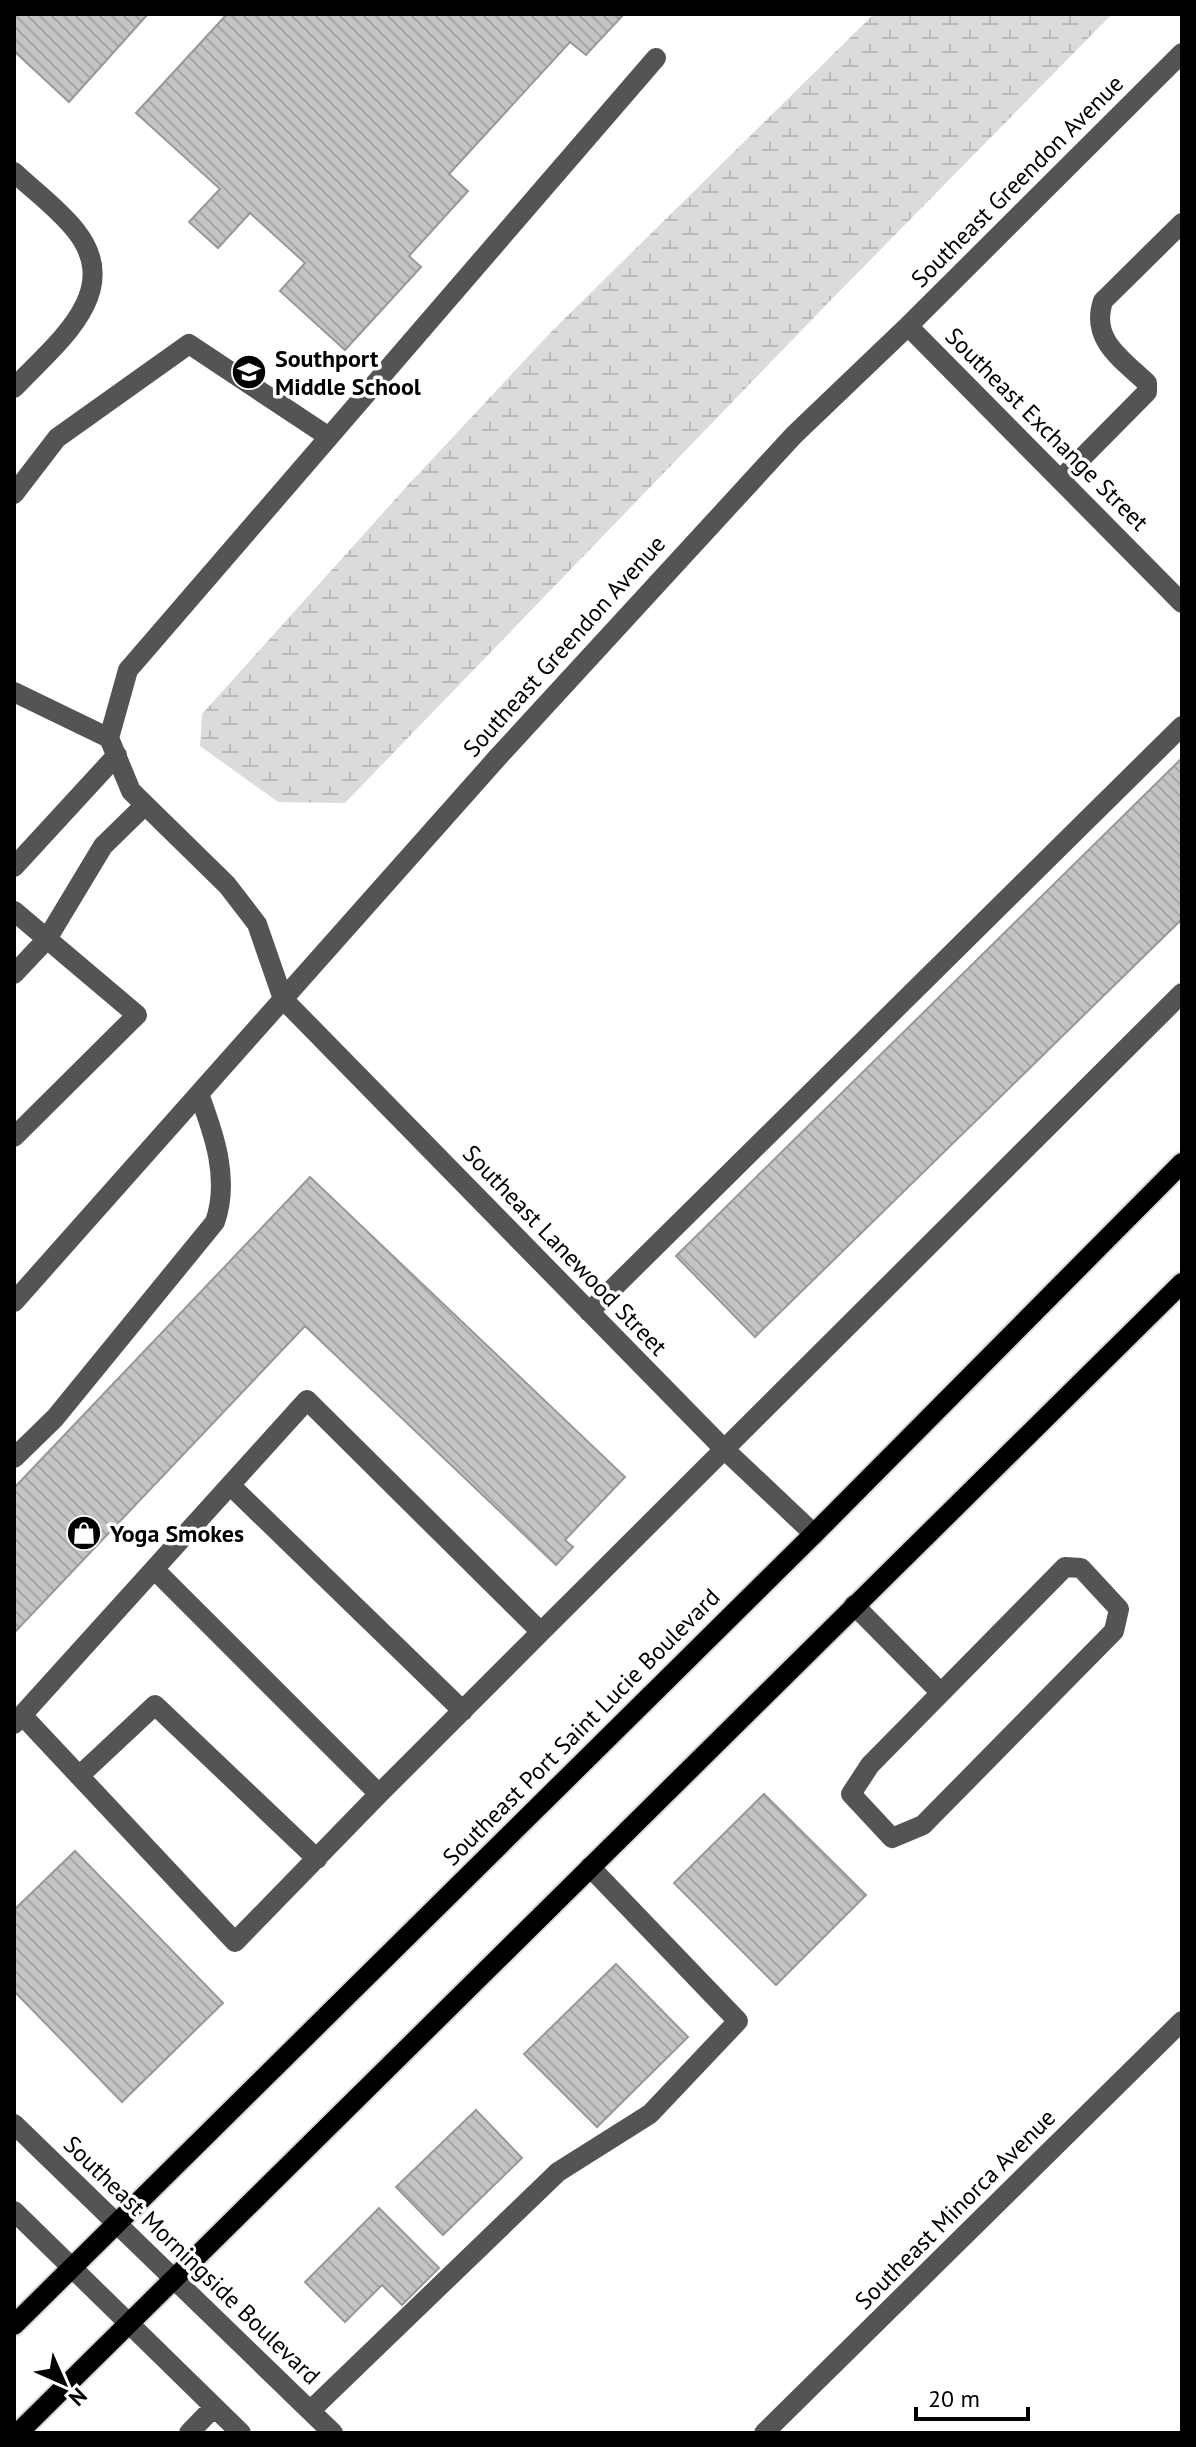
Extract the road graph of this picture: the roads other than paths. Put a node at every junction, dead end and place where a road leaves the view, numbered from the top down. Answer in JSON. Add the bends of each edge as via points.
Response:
{"nodes":[{"id":1,"x":656,"y":58,"type":"dead end"},
{"id":2,"x":1180,"y":60,"type":"edge"},
{"id":3,"x":14,"y":172,"type":"edge"},
{"id":4,"x":1182,"y":223,"type":"edge"},
{"id":5,"x":908,"y":326,"type":"junction"},
{"id":6,"x":14,"y":388,"type":"edge"},
{"id":7,"x":329,"y":437,"type":"junction"},
{"id":8,"x":1060,"y":480,"type":"junction"},
{"id":9,"x":14,"y":494,"type":"edge"},
{"id":10,"x":1182,"y":603,"type":"edge"},
{"id":11,"x":14,"y":692,"type":"edge"},
{"id":12,"x":1182,"y":726,"type":"edge"},
{"id":13,"x":113,"y":746,"type":"junction"},
{"id":14,"x":145,"y":805,"type":"junction"},
{"id":15,"x":14,"y":867,"type":"edge"},
{"id":16,"x":14,"y":911,"type":"edge"},
{"id":17,"x":47,"y":939,"type":"junction"},
{"id":18,"x":14,"y":974,"type":"edge"},
{"id":19,"x":1182,"y":993,"type":"edge"},
{"id":20,"x":283,"y":999,"type":"junction"},
{"id":21,"x":199,"y":1094,"type":"junction"},
{"id":22,"x":14,"y":1137,"type":"edge"},
{"id":23,"x":1182,"y":1163,"type":"edge"},
{"id":24,"x":1182,"y":1283,"type":"edge"},
{"id":25,"x":14,"y":1302,"type":"edge"},
{"id":26,"x":589,"y":1312,"type":"junction"},
{"id":27,"x":723,"y":1448,"type":"junction"},
{"id":28,"x":14,"y":1458,"type":"edge"},
{"id":29,"x":230,"y":1485,"type":"junction"},
{"id":30,"x":814,"y":1534,"type":"junction"},
{"id":31,"x":154,"y":1569,"type":"junction"},
{"id":32,"x":854,"y":1605,"type":"junction"},
{"id":33,"x":541,"y":1632,"type":"junction"},
{"id":34,"x":941,"y":1693,"type":"junction"},
{"id":35,"x":463,"y":1711,"type":"junction"},
{"id":36,"x":18,"y":1719,"type":"edge"},
{"id":37,"x":79,"y":1776,"type":"junction"},
{"id":38,"x":379,"y":1794,"type":"junction"},
{"id":39,"x":317,"y":1859,"type":"junction"},
{"id":40,"x":590,"y":1867,"type":"junction"},
{"id":41,"x":1182,"y":2021,"type":"edge"},
{"id":42,"x":14,"y":2124,"type":"edge"},
{"id":43,"x":14,"y":2211,"type":"edge"},
{"id":44,"x":117,"y":2222,"type":"junction"},
{"id":45,"x":73,"y":2267,"type":"junction"},
{"id":46,"x":175,"y":2279,"type":"junction"},
{"id":47,"x":130,"y":2323,"type":"junction"},
{"id":48,"x":14,"y":2325,"type":"edge"},
{"id":49,"x":214,"y":2407,"type":"junction"},
{"id":50,"x":311,"y":2410,"type":"junction"},
{"id":51,"x":18,"y":2433,"type":"edge"},
{"id":52,"x":189,"y":2433,"type":"edge"},
{"id":53,"x":241,"y":2433,"type":"edge"},
{"id":54,"x":333,"y":2433,"type":"edge"},
{"id":55,"x":764,"y":2433,"type":"edge"}],
"edges":[{"from":1,"to":7,"type":"street"},
{"from":2,"to":5,"type":"street","name":"Southeast Greendon Avenue"},
{"from":3,"to":6,"type":"street","via":[[76,231],[92,257],[93,287],[83,313]]},
{"from":4,"to":8,"type":"street","via":[[1103,301],[1099,313],[1109,347],[1147,383],[1147,392]]},
{"from":5,"to":8,"type":"street","name":"Southeast Exchange Street"},
{"from":5,"to":20,"type":"street","name":"Southeast Greendon Avenue","via":[[794,435],[667,571]]},
{"from":7,"to":9,"type":"street","via":[[189,344],[57,438]]},
{"from":7,"to":13,"type":"street","via":[[128,670]]},
{"from":8,"to":10,"type":"street","name":"Southeast Exchange Street"},
{"from":11,"to":13,"type":"street"},
{"from":12,"to":26,"type":"street"},
{"from":13,"to":14,"type":"street","via":[[131,791]]},
{"from":13,"to":15,"type":"street"},
{"from":14,"to":17,"type":"street","via":[[103,846]]},
{"from":14,"to":20,"type":"street","via":[[227,885],[257,924]]},
{"from":16,"to":17,"type":"street"},
{"from":17,"to":18,"type":"street"},
{"from":17,"to":22,"type":"street","via":[[137,1015]]},
{"from":19,"to":27,"type":"street"},
{"from":20,"to":21,"type":"street","name":"Southeast Greendon Avenue"},
{"from":20,"to":26,"type":"street","name":"Southeast Lanewood Street"},
{"from":21,"to":25,"type":"street","name":"Southeast Greendon Avenue"},
{"from":21,"to":28,"type":"street","via":[[213,1132],[221,1185],[215,1222],[55,1418]]},
{"from":23,"to":30,"type":"main road","name":"Southeast Port Saint Lucie Boulevard"},
{"from":24,"to":32,"type":"main road"},
{"from":26,"to":27,"type":"street","name":"Southeast Lanewood Street"},
{"from":27,"to":30,"type":"street","name":"Southeast Lanewood Street"},
{"from":27,"to":33,"type":"street"},
{"from":29,"to":31,"type":"street"},
{"from":29,"to":33,"type":"street","via":[[307,1400]]},
{"from":29,"to":35,"type":"street"},
{"from":30,"to":44,"type":"main road","name":"Southeast Port Saint Lucie Boulevard"},
{"from":31,"to":36,"type":"street"},
{"from":31,"to":38,"type":"street"},
{"from":32,"to":34,"type":"street"},
{"from":32,"to":40,"type":"main road"},
{"from":33,"to":35,"type":"street"},
{"from":34,"to":34,"type":"street","via":[[870,1765],[851,1794],[892,1838],[923,1825],[1114,1631],[1119,1609],[1081,1568],[1065,1567]]},
{"from":35,"to":38,"type":"street"},
{"from":36,"to":37,"type":"street"},
{"from":37,"to":39,"type":"street","via":[[155,1705]]},
{"from":37,"to":39,"type":"street","via":[[235,1942]]},
{"from":38,"to":39,"type":"street"},
{"from":40,"to":46,"type":"main road"},
{"from":40,"to":50,"type":"street","via":[[738,2021],[650,2114],[558,2172]]},
{"from":41,"to":55,"type":"street","name":"Southeast Minorca Avenue"},
{"from":42,"to":44,"type":"street","name":"Southeast Morningside Boulevard"},
{"from":43,"to":45,"type":"street"},
{"from":44,"to":45,"type":"main road","name":"Southeast Port Saint Lucie Boulevard"},
{"from":44,"to":46,"type":"street","name":"Southeast Morningside Boulevard"},
{"from":45,"to":47,"type":"street"},
{"from":45,"to":48,"type":"main road","name":"Southeast Port Saint Lucie Boulevard"},
{"from":46,"to":47,"type":"main road"},
{"from":46,"to":50,"type":"street","name":"Southeast Morningside Boulevard"},
{"from":47,"to":49,"type":"street"},
{"from":47,"to":51,"type":"main road"},
{"from":49,"to":52,"type":"street"},
{"from":49,"to":53,"type":"street"},
{"from":50,"to":54,"type":"street","name":"Southeast Morningside Boulevard"}]}
